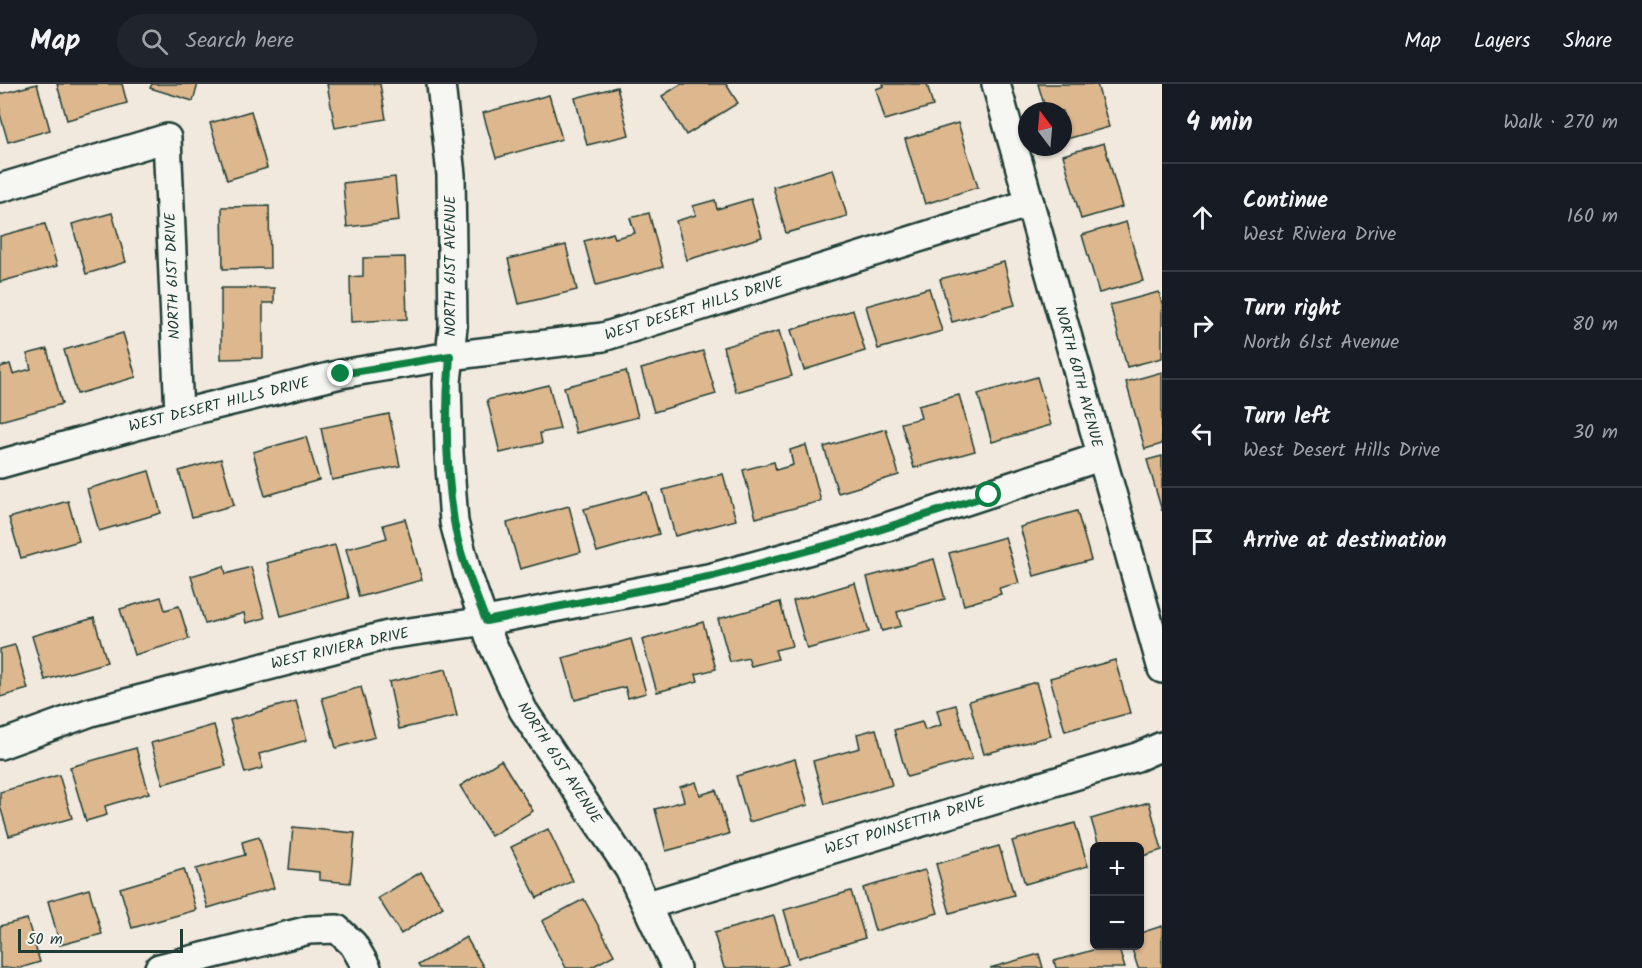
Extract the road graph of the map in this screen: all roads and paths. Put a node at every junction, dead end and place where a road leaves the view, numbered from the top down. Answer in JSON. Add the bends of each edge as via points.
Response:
{"nodes":[{"id":1,"x":441,"y":84,"type":"edge"},
{"id":2,"x":996,"y":84,"type":"edge"},
{"id":3,"x":0,"y":188,"type":"edge"},
{"id":4,"x":1030,"y":202,"type":"junction"},
{"id":5,"x":450,"y":356,"type":"junction"},
{"id":6,"x":179,"y":414,"type":"junction"},
{"id":7,"x":1100,"y":457,"type":"junction"},
{"id":8,"x":0,"y":464,"type":"edge"},
{"id":9,"x":486,"y":621,"type":"junction"},
{"id":10,"x":1162,"y":669,"type":"edge"},
{"id":11,"x":0,"y":745,"type":"edge"},
{"id":12,"x":1162,"y":746,"type":"edge"},
{"id":13,"x":648,"y":905,"type":"junction"},
{"id":14,"x":159,"y":968,"type":"edge"},
{"id":15,"x":367,"y":968,"type":"edge"},
{"id":16,"x":676,"y":968,"type":"edge"}],
"edges":[{"from":1,"to":5,"type":"street","name":"NORTH 61ST AVENUE","via":[[451,175]]},
{"from":2,"to":4,"type":"street","name":"NORTH 60TH AVENUE"},
{"from":3,"to":6,"type":"street","name":"NORTH 61ST DRIVE","via":[[167,138]]},
{"from":4,"to":5,"type":"street","name":"WEST DESERT HILLS DRIVE","via":[[603,337]]},
{"from":4,"to":7,"type":"street","name":"NORTH 60TH AVENUE"},
{"from":5,"to":6,"type":"street","name":"WEST DESERT HILLS DRIVE","via":[[341,374]]},
{"from":5,"to":9,"type":"street","name":"NORTH 61ST AVENUE","via":[[449,453],[454,522],[468,576]]},
{"from":6,"to":8,"type":"street","name":"WEST DESERT HILLS DRIVE"},
{"from":7,"to":9,"type":"street","name":"WEST RIVIERA DRIVE","via":[[847,540],[713,576]]},
{"from":7,"to":10,"type":"street","name":"NORTH 60TH AVENUE"},
{"from":9,"to":11,"type":"street","name":"WEST RIVIERA DRIVE","via":[[388,635],[91,712]]},
{"from":9,"to":13,"type":"street","name":"NORTH 61ST AVENUE","via":[[491,641],[523,710],[629,869]]},
{"from":12,"to":13,"type":"street","name":"WEST POINSETTIA DRIVE","via":[[1137,757]]},
{"from":13,"to":16,"type":"street","name":"NORTH 61ST AVENUE"},
{"from":14,"to":15,"type":"street","via":[[309,930],[336,928],[353,944]]}]}
